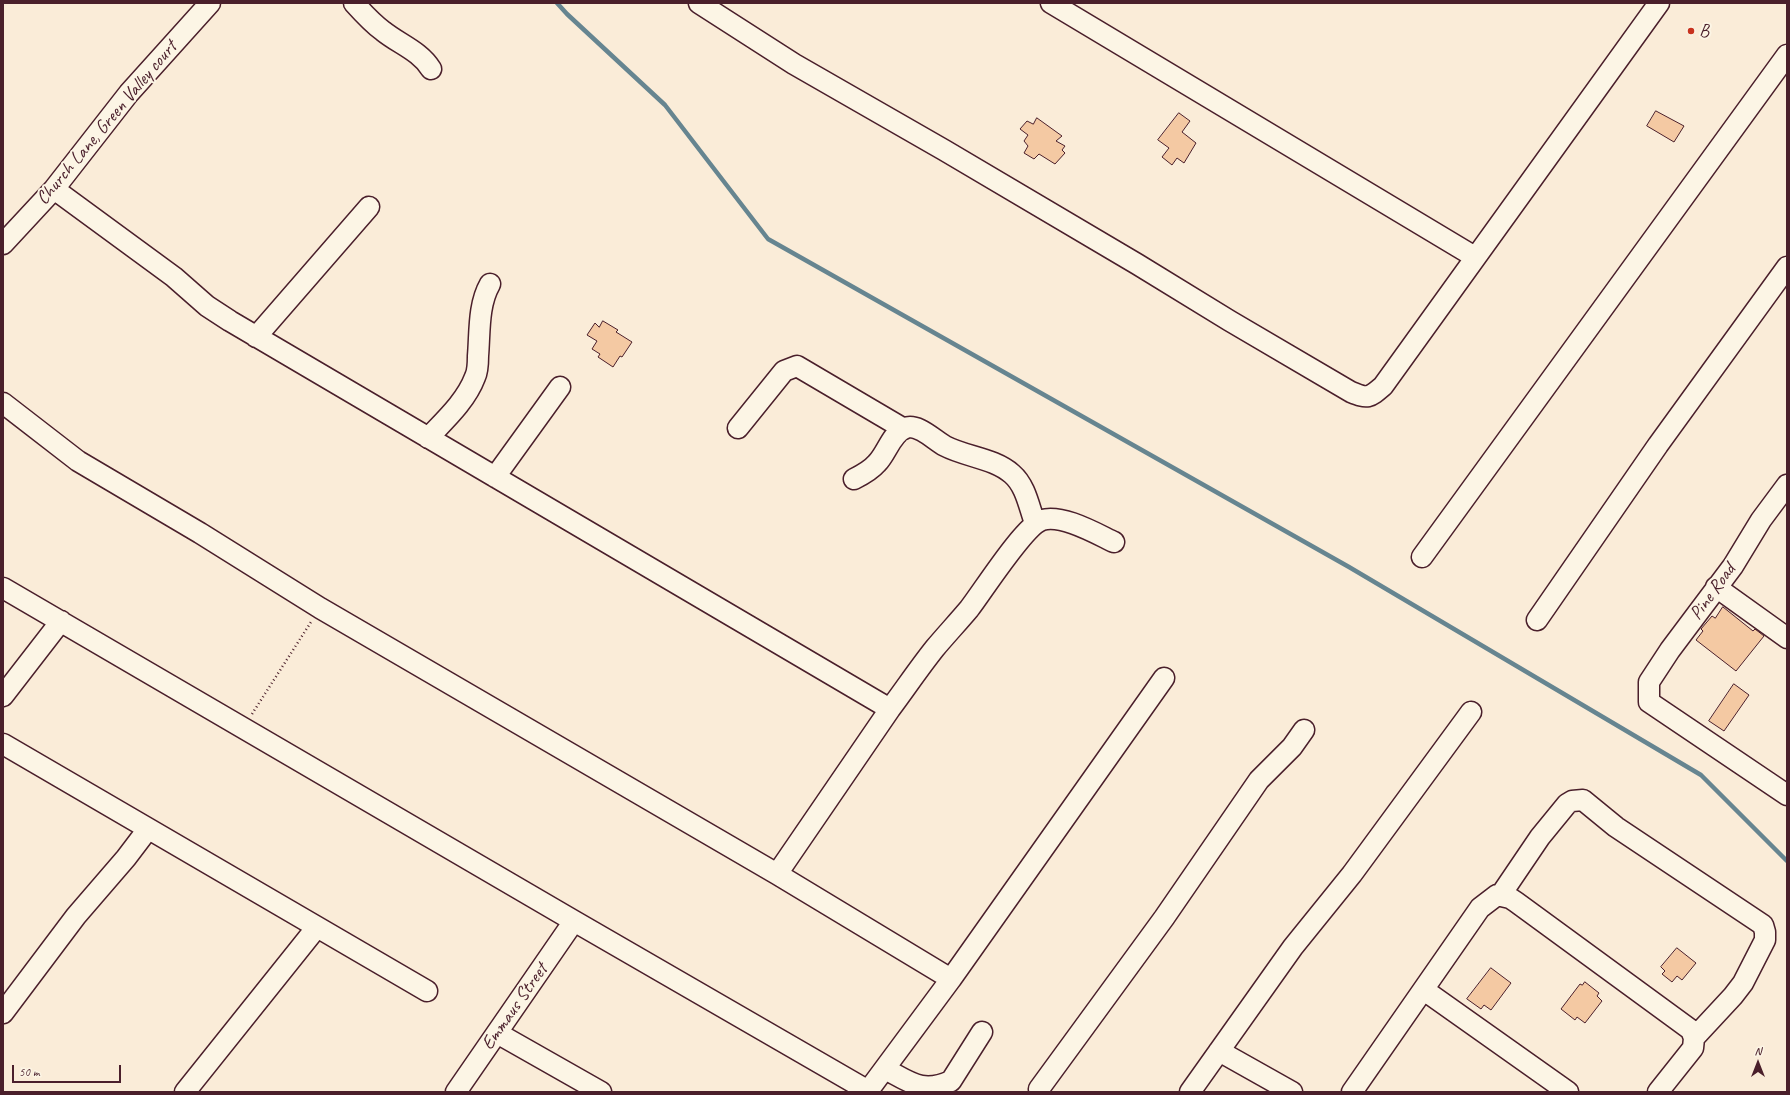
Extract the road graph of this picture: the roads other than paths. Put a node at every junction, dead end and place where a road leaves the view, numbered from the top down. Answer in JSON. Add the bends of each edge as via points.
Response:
{"nodes":[{"id":1,"x":210,"y":3,"type":"edge"},
{"id":2,"x":354,"y":3,"type":"edge"},
{"id":3,"x":699,"y":3,"type":"edge"},
{"id":4,"x":1051,"y":3,"type":"edge"},
{"id":5,"x":1659,"y":3,"type":"edge"},
{"id":6,"x":1787,"y":54,"type":"edge"},
{"id":7,"x":431,"y":69,"type":"dead end"},
{"id":8,"x":54,"y":189,"type":"junction"},
{"id":9,"x":369,"y":207,"type":"dead end"},
{"id":10,"x":3,"y":244,"type":"edge"},
{"id":11,"x":1475,"y":257,"type":"junction"},
{"id":12,"x":1787,"y":268,"type":"edge"},
{"id":13,"x":490,"y":284,"type":"dead end"},
{"id":14,"x":256,"y":337,"type":"junction"},
{"id":15,"x":560,"y":387,"type":"dead end"},
{"id":16,"x":3,"y":403,"type":"edge"},
{"id":17,"x":738,"y":428,"type":"dead end"},
{"id":18,"x":904,"y":428,"type":"junction"},
{"id":19,"x":428,"y":438,"type":"junction"},
{"id":20,"x":494,"y":477,"type":"junction"},
{"id":21,"x":854,"y":479,"type":"dead end"},
{"id":22,"x":1787,"y":485,"type":"edge"},
{"id":23,"x":1035,"y":523,"type":"junction"},
{"id":24,"x":1114,"y":542,"type":"dead end"},
{"id":25,"x":1422,"y":557,"type":"dead end"},
{"id":26,"x":1716,"y":587,"type":"junction"},
{"id":27,"x":3,"y":588,"type":"edge"},
{"id":28,"x":1537,"y":620,"type":"dead end"},
{"id":29,"x":61,"y":621,"type":"junction"},
{"id":30,"x":1787,"y":638,"type":"edge"},
{"id":31,"x":1164,"y":678,"type":"dead end"},
{"id":32,"x":3,"y":696,"type":"edge"},
{"id":33,"x":890,"y":709,"type":"junction"},
{"id":34,"x":1471,"y":712,"type":"dead end"},
{"id":35,"x":1304,"y":730,"type":"dead end"},
{"id":36,"x":3,"y":744,"type":"edge"},
{"id":37,"x":1787,"y":795,"type":"edge"},
{"id":38,"x":148,"y":829,"type":"junction"},
{"id":39,"x":777,"y":874,"type":"junction"},
{"id":40,"x":1500,"y":896,"type":"junction"},
{"id":41,"x":574,"y":921,"type":"junction"},
{"id":42,"x":317,"y":927,"type":"junction"},
{"id":43,"x":950,"y":979,"type":"junction"},
{"id":44,"x":1424,"y":990,"type":"junction"},
{"id":45,"x":427,"y":992,"type":"dead end"},
{"id":46,"x":3,"y":1013,"type":"edge"},
{"id":47,"x":982,"y":1032,"type":"dead end"},
{"id":48,"x":497,"y":1033,"type":"junction"},
{"id":49,"x":1694,"y":1038,"type":"junction"},
{"id":50,"x":1219,"y":1051,"type":"junction"},
{"id":51,"x":885,"y":1069,"type":"junction"},
{"id":52,"x":1040,"y":1091,"type":"edge"},
{"id":53,"x":185,"y":1092,"type":"edge"},
{"id":54,"x":456,"y":1092,"type":"edge"},
{"id":55,"x":601,"y":1092,"type":"edge"},
{"id":56,"x":869,"y":1092,"type":"edge"},
{"id":57,"x":1190,"y":1092,"type":"edge"},
{"id":58,"x":1292,"y":1092,"type":"edge"},
{"id":59,"x":1352,"y":1092,"type":"edge"},
{"id":60,"x":1568,"y":1092,"type":"edge"},
{"id":61,"x":1658,"y":1092,"type":"edge"}],
"edges":[{"from":1,"to":8,"type":"street","name":"Church Lane, Green Valley court","via":[[129,93]]},
{"from":2,"to":7,"type":"street","via":[[384,32],[418,55]]},
{"from":3,"to":11,"type":"street","via":[[834,88],[951,154],[1351,392],[1364,397],[1372,395],[1383,386]]},
{"from":4,"to":11,"type":"street"},
{"from":5,"to":11,"type":"street"},
{"from":6,"to":25,"type":"street"},
{"from":8,"to":10,"type":"street","name":"Church Lane, Green Valley court"},
{"from":8,"to":14,"type":"street","via":[[174,277],[207,306]]},
{"from":9,"to":14,"type":"street"},
{"from":12,"to":28,"type":"street","via":[[1658,445]]},
{"from":13,"to":19,"type":"street","via":[[484,293],[481,306],[476,377],[459,406]]},
{"from":14,"to":19,"type":"street"},
{"from":15,"to":20,"type":"street"},
{"from":16,"to":39,"type":"street","via":[[78,461],[320,608]]},
{"from":17,"to":18,"type":"street","via":[[784,371],[797,366]]},
{"from":18,"to":21,"type":"street","via":[[896,434],[877,464]]},
{"from":18,"to":23,"type":"street","via":[[918,428],[954,450],[995,464],[1013,475],[1026,495]]},
{"from":19,"to":20,"type":"street"},
{"from":20,"to":33,"type":"street"},
{"from":22,"to":26,"type":"street","name":"Pine Road"},
{"from":23,"to":24,"type":"street","via":[[1055,518],[1089,529]]},
{"from":23,"to":33,"type":"street","via":[[934,649]]},
{"from":26,"to":30,"type":"street"},
{"from":26,"to":37,"type":"street","name":"Pine Road","via":[[1649,682],[1649,702]]},
{"from":27,"to":29,"type":"street"},
{"from":29,"to":32,"type":"street"},
{"from":29,"to":41,"type":"street"},
{"from":31,"to":43,"type":"street"},
{"from":33,"to":39,"type":"street"},
{"from":34,"to":50,"type":"street","via":[[1352,874],[1293,947]]},
{"from":35,"to":52,"type":"street","via":[[1292,747],[1259,780]]},
{"from":36,"to":38,"type":"street"},
{"from":38,"to":42,"type":"street"},
{"from":38,"to":46,"type":"street","via":[[76,916]]},
{"from":39,"to":43,"type":"street"},
{"from":40,"to":44,"type":"street","via":[[1494,897],[1480,908]]},
{"from":40,"to":49,"type":"street","via":[[1516,902],[1687,1026]]},
{"from":40,"to":49,"type":"street","via":[[1540,837],[1567,804],[1583,800],[1616,827],[1763,925],[1765,940],[1744,983]]},
{"from":41,"to":48,"type":"street","name":"Emmaus Street"},
{"from":41,"to":56,"type":"street"},
{"from":42,"to":45,"type":"street"},
{"from":42,"to":53,"type":"street"},
{"from":43,"to":51,"type":"street"},
{"from":44,"to":59,"type":"street"},
{"from":44,"to":60,"type":"street"},
{"from":47,"to":51,"type":"street","via":[[951,1081],[943,1085],[919,1086]]},
{"from":48,"to":54,"type":"street","name":"Emmaus Street"},
{"from":48,"to":55,"type":"street"},
{"from":49,"to":61,"type":"street","via":[[1694,1048]]},
{"from":50,"to":57,"type":"street"},
{"from":50,"to":58,"type":"street"},
{"from":51,"to":56,"type":"street"}]}
